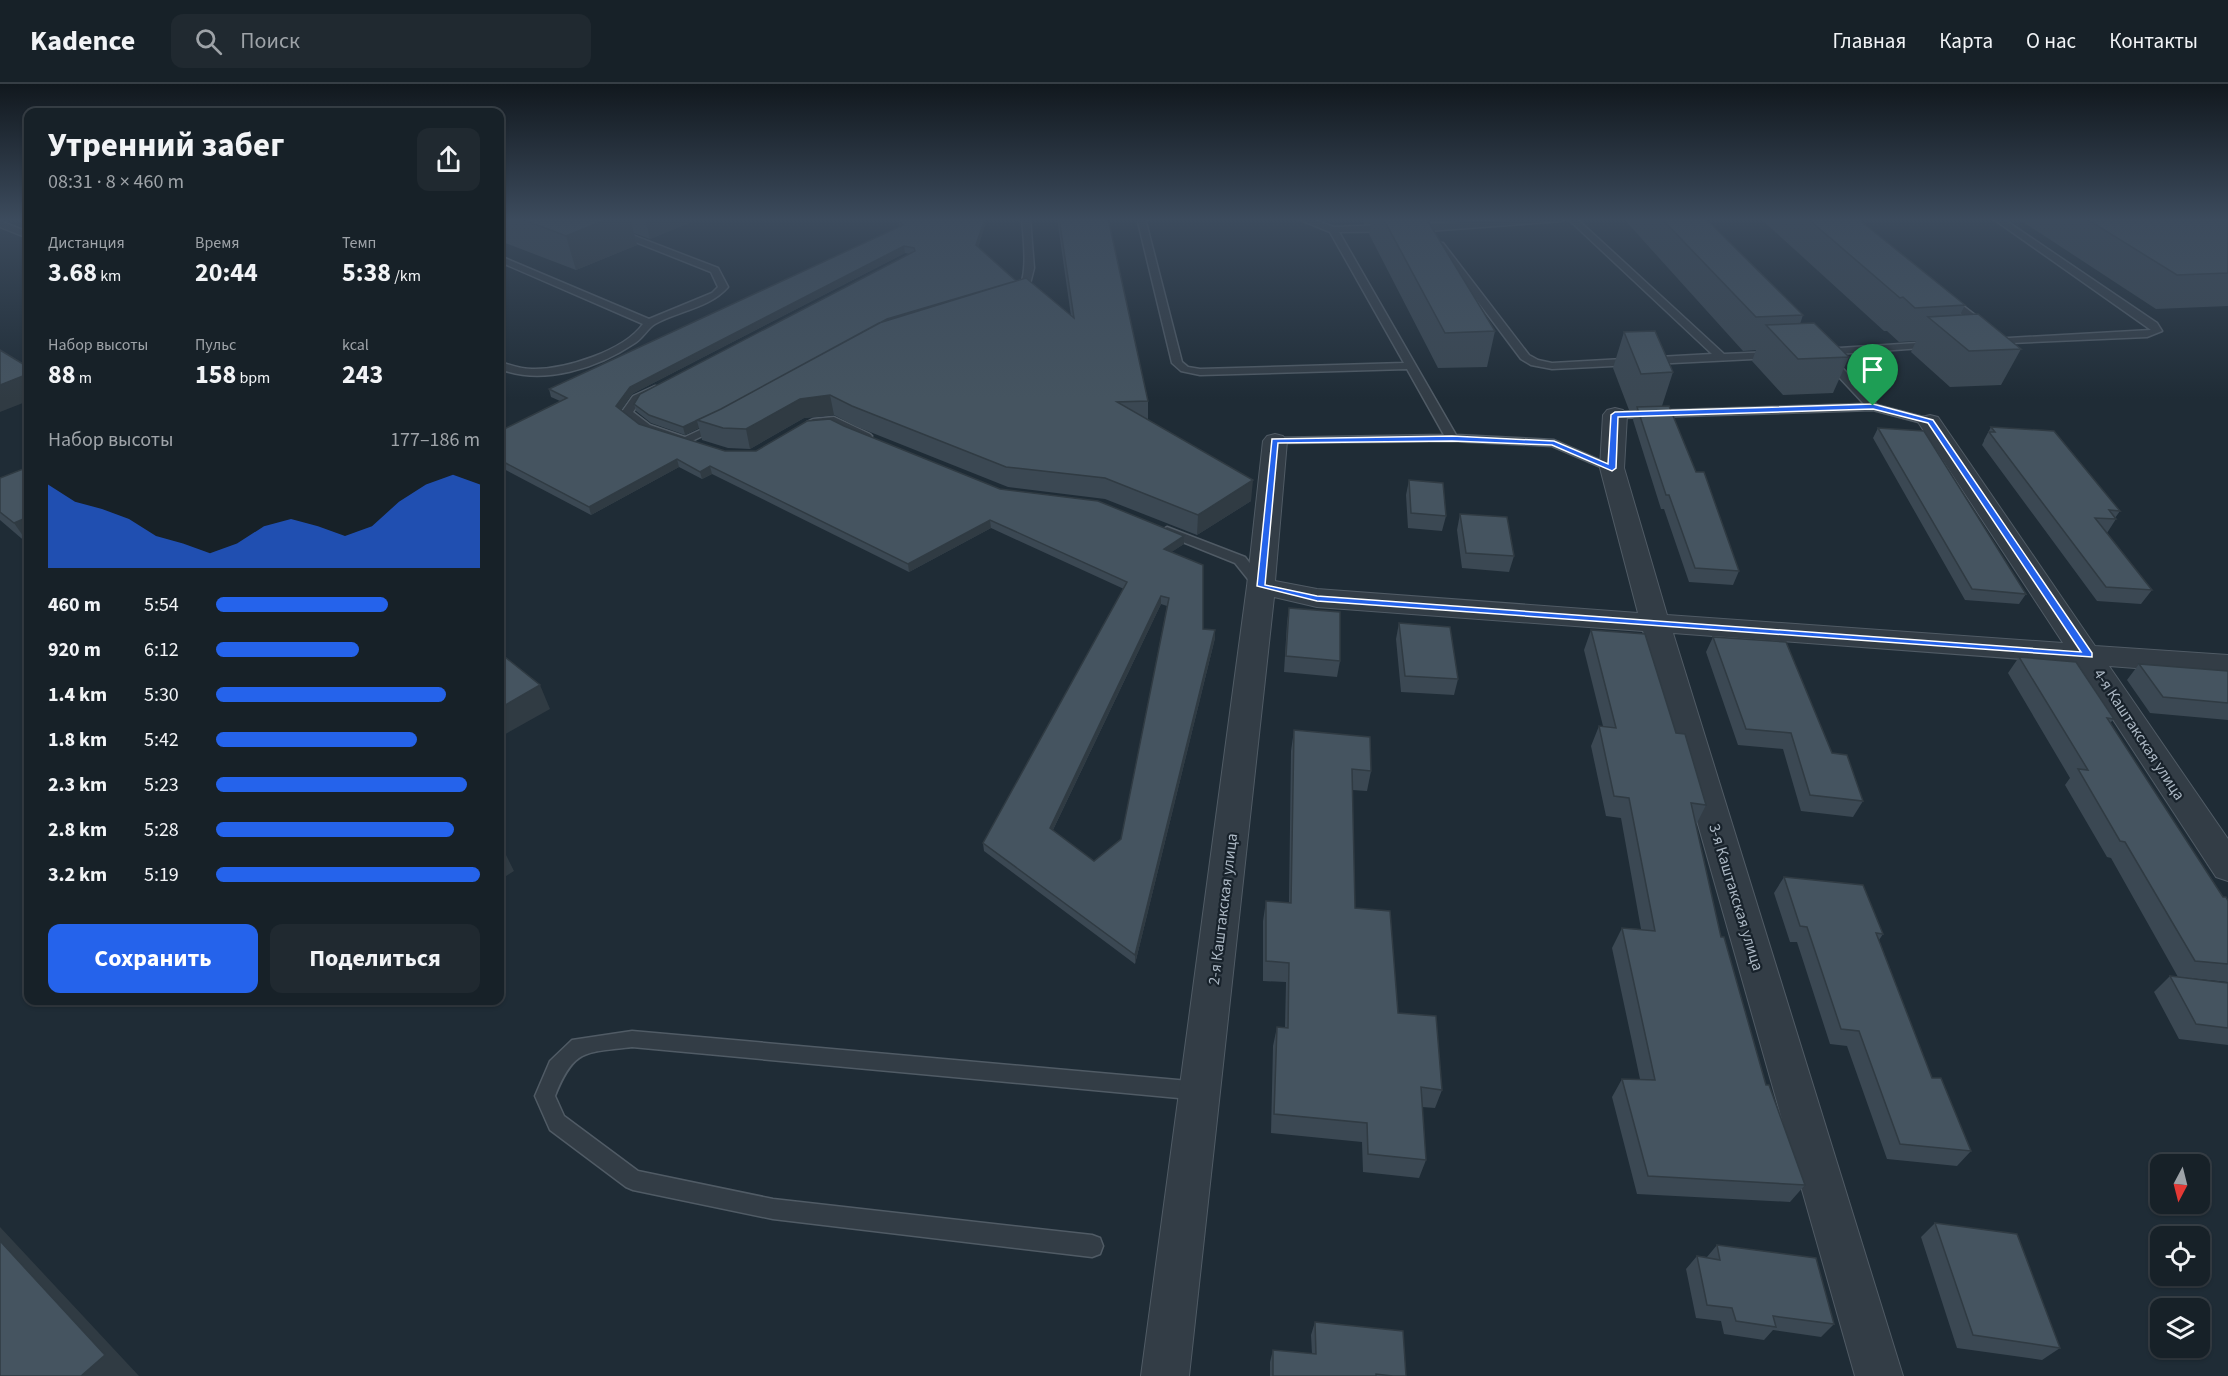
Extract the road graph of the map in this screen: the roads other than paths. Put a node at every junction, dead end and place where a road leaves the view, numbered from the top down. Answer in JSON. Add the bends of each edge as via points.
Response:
{"nodes":[{"id":1,"x":545,"y":278,"type":"edge"},
{"id":2,"x":719,"y":278,"type":"edge"},
{"id":3,"x":1026,"y":278,"type":"edge"},
{"id":4,"x":1156,"y":278,"type":"edge"},
{"id":5,"x":1360,"y":278,"type":"edge"},
{"id":6,"x":1466,"y":278,"type":"edge"},
{"id":7,"x":1636,"y":278,"type":"edge"},
{"id":8,"x":2084,"y":278,"type":"edge"},
{"id":9,"x":1937,"y":291,"type":"edge"},
{"id":10,"x":1013,"y":296,"type":"edge"},
{"id":11,"x":649,"y":323,"type":"junction"},
{"id":12,"x":2002,"y":341,"type":"junction"},
{"id":13,"x":1980,"y":342,"type":"edge"},
{"id":14,"x":1946,"y":345,"type":"edge"},
{"id":15,"x":1812,"y":348,"type":"edge"},
{"id":16,"x":1822,"y":352,"type":"junction"},
{"id":17,"x":1788,"y":354,"type":"edge"},
{"id":18,"x":1721,"y":357,"type":"junction"},
{"id":19,"x":1409,"y":366,"type":"junction"},
{"id":20,"x":504,"y":367,"type":"edge"},
{"id":21,"x":668,"y":381,"type":"edge"},
{"id":22,"x":1873,"y":406,"type":"junction"},
{"id":23,"x":1615,"y":415,"type":"joint"},
{"id":24,"x":731,"y":419,"type":"edge"},
{"id":25,"x":1930,"y":422,"type":"joint"},
{"id":26,"x":805,"y":423,"type":"edge"},
{"id":27,"x":1452,"y":438,"type":"junction"},
{"id":28,"x":873,"y":439,"type":"edge"},
{"id":29,"x":686,"y":441,"type":"junction"},
{"id":30,"x":1275,"y":441,"type":"joint"},
{"id":31,"x":706,"y":447,"type":"edge"},
{"id":32,"x":1612,"y":468,"type":"junction"},
{"id":33,"x":1154,"y":526,"type":"edge"},
{"id":34,"x":1261,"y":586,"type":"junction"},
{"id":35,"x":1655,"y":622,"type":"junction"},
{"id":36,"x":2088,"y":655,"type":"junction"},
{"id":37,"x":2228,"y":665,"type":"edge"},
{"id":38,"x":2228,"y":867,"type":"edge"},
{"id":39,"x":1200,"y":1091,"type":"junction"},
{"id":40,"x":1092,"y":1246,"type":"dead end"},
{"id":41,"x":1166,"y":1376,"type":"edge"},
{"id":42,"x":1879,"y":1376,"type":"edge"}],
"edges":[{"from":1,"to":11,"type":"lane"},
{"from":2,"to":11,"type":"lane","via":[[723,287],[715,296]]},
{"from":3,"to":10,"type":"lane","via":[[1023,292]]},
{"from":4,"to":19,"type":"lane","via":[[1177,363],[1185,369],[1200,372]]},
{"from":5,"to":19,"type":"lane"},
{"from":6,"to":18,"type":"lane","via":[[1525,357],[1535,363],[1551,366]]},
{"from":7,"to":18,"type":"lane"},
{"from":8,"to":12,"type":"lane","via":[[2157,331]]},
{"from":9,"to":12,"type":"lane"},
{"from":11,"to":20,"type":"lane","via":[[629,343],[565,370],[514,372]]},
{"from":12,"to":13,"type":"lane"},
{"from":14,"to":16,"type":"lane"},
{"from":15,"to":16,"type":"lane"},
{"from":16,"to":22,"type":"lane"},
{"from":17,"to":18,"type":"lane"},
{"from":19,"to":27,"type":"lane"},
{"from":21,"to":29,"type":"lane","via":[[637,398],[627,413],[646,428]]},
{"from":22,"to":23,"type":"lane"},
{"from":22,"to":25,"type":"lane"},
{"from":23,"to":32,"type":"street","name":"3-я Каштакская улица"},
{"from":24,"to":29,"type":"lane"},
{"from":25,"to":36,"type":"street","name":"4-я Каштакская улица"},
{"from":26,"to":28,"type":"lane","via":[[834,420]]},
{"from":27,"to":30,"type":"lane"},
{"from":27,"to":32,"type":"lane","via":[[1554,443]]},
{"from":29,"to":31,"type":"lane"},
{"from":30,"to":34,"type":"street","name":"2-я Каштакская улица"},
{"from":32,"to":35,"type":"street","name":"3-я Каштакская улица"},
{"from":33,"to":34,"type":"lane","via":[[1240,560]]},
{"from":34,"to":35,"type":"street","via":[[1317,598]]},
{"from":34,"to":39,"type":"street","name":"2-я Каштакская улица"},
{"from":35,"to":36,"type":"street"},
{"from":35,"to":42,"type":"street","name":"3-я Каштакская улица"},
{"from":36,"to":37,"type":"street"},
{"from":36,"to":38,"type":"street","name":"4-я Каштакская улица"},
{"from":39,"to":40,"type":"lane","via":[[632,1039],[579,1046],[557,1067],[546,1096],[557,1123],[633,1180],[773,1209]]},
{"from":39,"to":41,"type":"street","name":"2-я Каштакская улица"}]}
